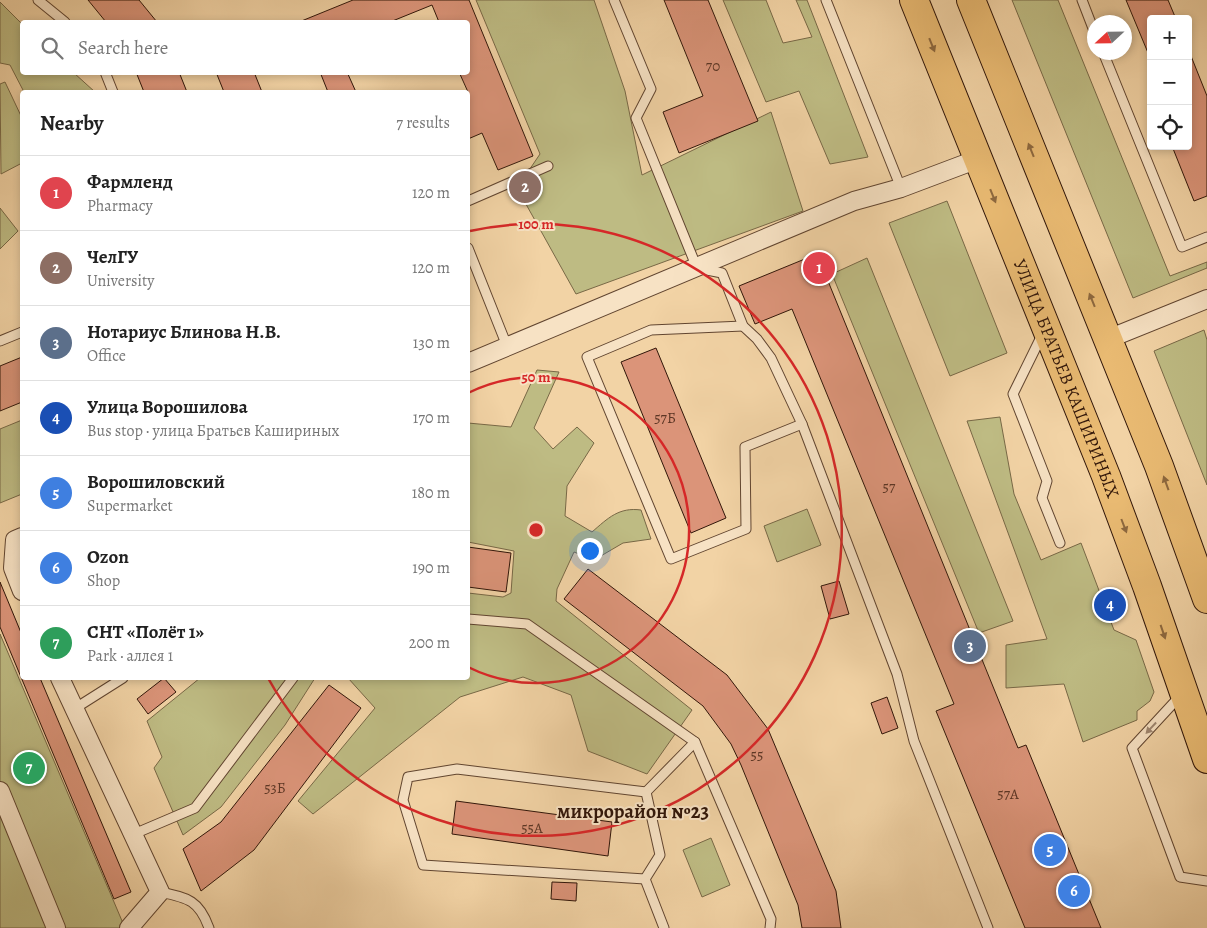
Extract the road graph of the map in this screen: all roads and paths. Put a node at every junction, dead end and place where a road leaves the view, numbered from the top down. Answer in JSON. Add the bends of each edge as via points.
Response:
{"nodes":[{"id":1,"x":38,"y":0,"type":"edge"},
{"id":2,"x":614,"y":0,"type":"edge"},
{"id":3,"x":826,"y":0,"type":"edge"},
{"id":4,"x":914,"y":0,"type":"edge"},
{"id":5,"x":971,"y":0,"type":"edge"},
{"id":6,"x":1082,"y":0,"type":"edge"},
{"id":7,"x":1088,"y":15,"type":"edge"},
{"id":8,"x":63,"y":20,"type":"edge"},
{"id":9,"x":1106,"y":60,"type":"edge"},
{"id":10,"x":105,"y":75,"type":"edge"},
{"id":11,"x":112,"y":90,"type":"edge"},
{"id":12,"x":978,"y":158,"type":"junction"},
{"id":13,"x":548,"y":166,"type":"dead end"},
{"id":14,"x":902,"y":188,"type":"junction"},
{"id":15,"x":470,"y":200,"type":"edge"},
{"id":16,"x":1207,"y":237,"type":"edge"},
{"id":17,"x":470,"y":253,"type":"edge"},
{"id":18,"x":697,"y":268,"type":"junction"},
{"id":19,"x":1207,"y":299,"type":"edge"},
{"id":20,"x":744,"y":326,"type":"junction"},
{"id":21,"x":1046,"y":326,"type":"junction"},
{"id":22,"x":20,"y":333,"type":"edge"},
{"id":23,"x":1108,"y":339,"type":"junction"},
{"id":24,"x":0,"y":341,"type":"edge"},
{"id":25,"x":507,"y":346,"type":"junction"},
{"id":26,"x":470,"y":361,"type":"edge"},
{"id":27,"x":802,"y":424,"type":"junction"},
{"id":28,"x":20,"y":538,"type":"edge"},
{"id":29,"x":1060,"y":543,"type":"dead end"},
{"id":30,"x":20,"y":586,"type":"edge"},
{"id":31,"x":1207,"y":599,"type":"edge"},
{"id":32,"x":470,"y":619,"type":"edge"},
{"id":33,"x":61,"y":680,"type":"edge"},
{"id":34,"x":121,"y":680,"type":"edge"},
{"id":35,"x":292,"y":680,"type":"edge"},
{"id":36,"x":1184,"y":692,"type":"junction"},
{"id":37,"x":74,"y":709,"type":"junction"},
{"id":38,"x":695,"y":742,"type":"junction"},
{"id":39,"x":1207,"y":759,"type":"edge"},
{"id":40,"x":0,"y":791,"type":"edge"},
{"id":41,"x":646,"y":792,"type":"junction"},
{"id":42,"x":134,"y":834,"type":"junction"},
{"id":43,"x":645,"y":879,"type":"junction"},
{"id":44,"x":1207,"y":881,"type":"edge"},
{"id":45,"x":160,"y":892,"type":"junction"},
{"id":46,"x":56,"y":928,"type":"edge"},
{"id":47,"x":129,"y":928,"type":"edge"},
{"id":48,"x":209,"y":928,"type":"edge"},
{"id":49,"x":664,"y":928,"type":"edge"},
{"id":50,"x":770,"y":928,"type":"edge"},
{"id":51,"x":988,"y":928,"type":"edge"}],
"edges":[{"from":1,"to":8,"type":"lane"},
{"from":2,"to":18,"type":"lane","via":[[651,89],[636,118]]},
{"from":3,"to":14,"type":"lane"},
{"from":4,"to":12,"type":"main road","name":"УЛИЦА БРАТЬЕВ КАШИРИНЫХ","one_way":true},
{"from":23,"to":5,"type":"main road","one_way":true},
{"from":6,"to":7,"type":"lane"},
{"from":9,"to":16,"type":"lane","via":[[1182,247]]},
{"from":10,"to":11,"type":"lane"},
{"from":12,"to":14,"type":"street"},
{"from":12,"to":21,"type":"main road","name":"УЛИЦА БРАТЬЕВ КАШИРИНЫХ","one_way":true},
{"from":13,"to":15,"type":"lane"},
{"from":14,"to":18,"type":"street","via":[[854,201]]},
{"from":17,"to":25,"type":"lane"},
{"from":18,"to":20,"type":"lane","via":[[722,273]]},
{"from":18,"to":25,"type":"street"},
{"from":19,"to":23,"type":"street"},
{"from":20,"to":27,"type":"lane","via":[[771,358]]},
{"from":20,"to":27,"type":"lane","via":[[651,330],[587,357],[671,559],[746,529],[745,448]]},
{"from":21,"to":29,"type":"lane","via":[[1013,394],[1046,481],[1042,498]]},
{"from":21,"to":36,"type":"main road","name":"УЛИЦА БРАТЬЕВ КАШИРИНЫХ","one_way":true,"via":[[1109,485]]},
{"from":22,"to":24,"type":"lane"},
{"from":31,"to":23,"type":"main road","one_way":true,"via":[[1160,466]]},
{"from":25,"to":26,"type":"street"},
{"from":27,"to":51,"type":"lane","via":[[897,674],[914,741]]},
{"from":28,"to":30,"type":"street","via":[[15,540],[13,568]]},
{"from":32,"to":38,"type":"lane","via":[[527,624]]},
{"from":33,"to":37,"type":"street"},
{"from":34,"to":37,"type":"lane"},
{"from":35,"to":42,"type":"lane","via":[[195,808]]},
{"from":36,"to":39,"type":"main road","name":"УЛИЦА БРАТЬЕВ КАШИРИНЫХ"},
{"from":36,"to":44,"type":"lane","one_way":true,"via":[[1132,748],[1180,877]]},
{"from":37,"to":42,"type":"street"},
{"from":38,"to":41,"type":"lane"},
{"from":38,"to":50,"type":"lane","via":[[771,919]]},
{"from":40,"to":46,"type":"street"},
{"from":41,"to":43,"type":"lane","via":[[660,855]]},
{"from":41,"to":43,"type":"lane","via":[[457,769],[408,777],[403,800],[423,865]]},
{"from":42,"to":45,"type":"street"},
{"from":43,"to":49,"type":"lane"},
{"from":45,"to":47,"type":"street"},
{"from":45,"to":48,"type":"lane","via":[[189,898],[204,913]]}]}
